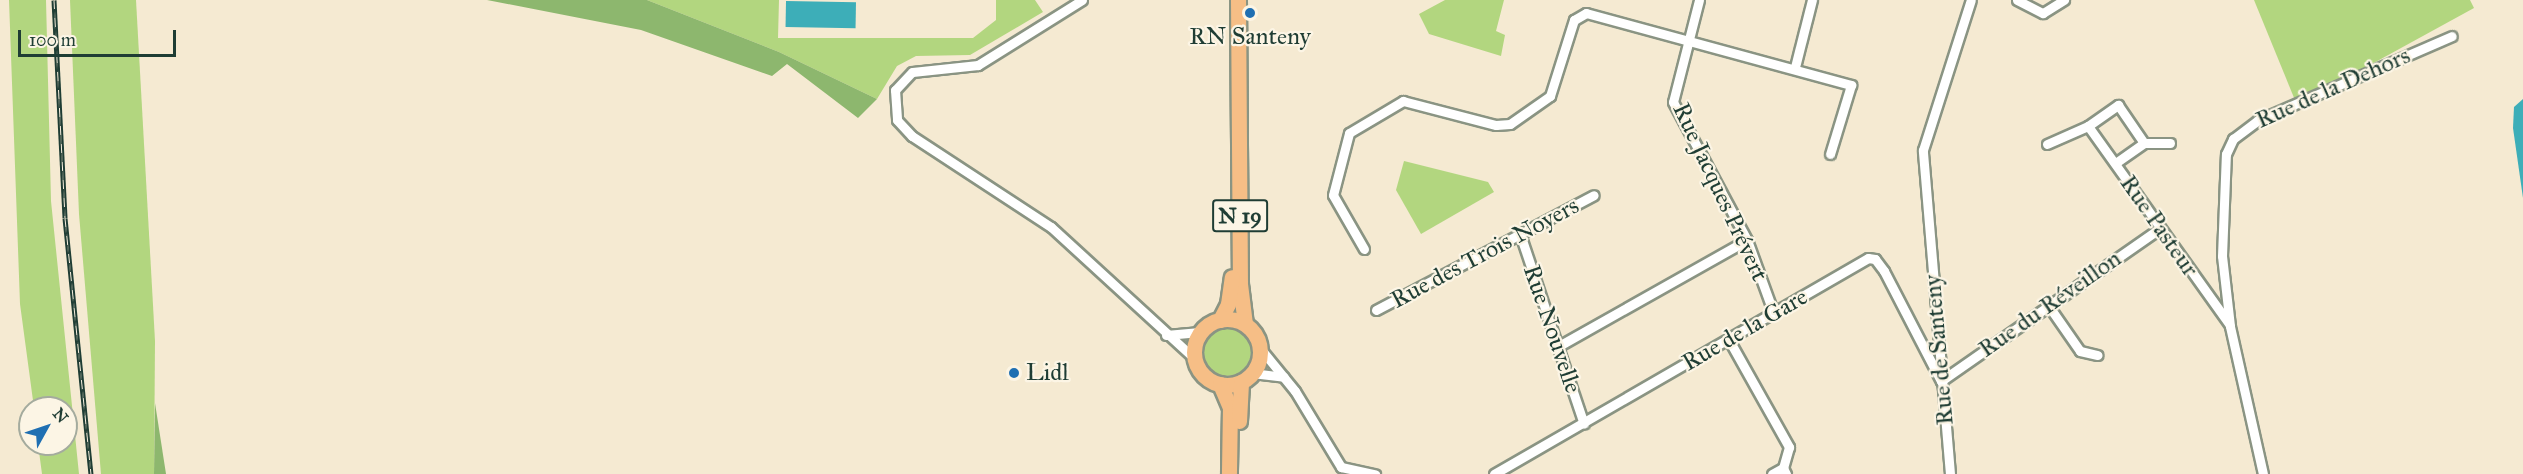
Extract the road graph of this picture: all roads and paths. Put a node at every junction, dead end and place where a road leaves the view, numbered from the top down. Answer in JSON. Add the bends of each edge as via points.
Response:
{"nodes":[{"id":1,"x":1082,"y":0,"type":"edge"},
{"id":2,"x":1238,"y":0,"type":"edge"},
{"id":3,"x":1699,"y":0,"type":"edge"},
{"id":4,"x":1812,"y":0,"type":"edge"},
{"id":5,"x":1971,"y":0,"type":"edge"},
{"id":6,"x":2017,"y":0,"type":"edge"},
{"id":7,"x":2064,"y":0,"type":"edge"},
{"id":8,"x":2452,"y":36,"type":"dead end"},
{"id":9,"x":1687,"y":38,"type":"junction"},
{"id":10,"x":1795,"y":68,"type":"junction"},
{"id":11,"x":1237,"y":109,"type":"junction"},
{"id":12,"x":2088,"y":126,"type":"junction"},
{"id":13,"x":2144,"y":143,"type":"junction"},
{"id":14,"x":2047,"y":144,"type":"dead end"},
{"id":15,"x":2170,"y":144,"type":"dead end"},
{"id":16,"x":1830,"y":154,"type":"dead end"},
{"id":17,"x":2115,"y":163,"type":"junction"},
{"id":18,"x":1594,"y":195,"type":"dead end"},
{"id":19,"x":2160,"y":228,"type":"junction"},
{"id":20,"x":1520,"y":234,"type":"junction"},
{"id":21,"x":1747,"y":240,"type":"junction"},
{"id":22,"x":1364,"y":249,"type":"dead end"},
{"id":23,"x":2048,"y":305,"type":"junction"},
{"id":24,"x":1376,"y":310,"type":"dead end"},
{"id":25,"x":1774,"y":314,"type":"junction"},
{"id":26,"x":1220,"y":320,"type":"junction"},
{"id":27,"x":1245,"y":324,"type":"junction"},
{"id":28,"x":2230,"y":326,"type":"junction"},
{"id":29,"x":1200,"y":332,"type":"junction"},
{"id":30,"x":1166,"y":335,"type":"junction"},
{"id":31,"x":1729,"y":340,"type":"junction"},
{"id":32,"x":1557,"y":347,"type":"junction"},
{"id":33,"x":1260,"y":348,"type":"junction"},
{"id":34,"x":2098,"y":355,"type":"dead end"},
{"id":35,"x":1195,"y":359,"type":"junction"},
{"id":36,"x":1284,"y":377,"type":"junction"},
{"id":37,"x":1246,"y":378,"type":"junction"},
{"id":38,"x":1941,"y":381,"type":"junction"},
{"id":39,"x":1220,"y":384,"type":"junction"},
{"id":40,"x":1584,"y":424,"type":"junction"},
{"id":41,"x":1513,"y":469,"type":"edge"},
{"id":42,"x":1784,"y":471,"type":"edge"},
{"id":43,"x":1229,"y":474,"type":"edge"},
{"id":44,"x":1239,"y":474,"type":"edge"},
{"id":45,"x":1375,"y":474,"type":"edge"},
{"id":46,"x":1494,"y":474,"type":"edge"},
{"id":47,"x":1772,"y":474,"type":"edge"},
{"id":48,"x":1950,"y":474,"type":"edge"},
{"id":49,"x":2263,"y":474,"type":"edge"}],
"edges":[{"from":1,"to":30,"type":"street","via":[[978,65],[912,72],[895,90],[897,120],[912,136],[1051,227]]},
{"from":2,"to":11,"type":"main road","number":"N 19"},
{"from":3,"to":9,"type":"street","name":"Rue Jacques Prévert"},
{"from":4,"to":10,"type":"street"},
{"from":5,"to":38,"type":"street","name":"Rue de Santeny","via":[[1923,150]]},
{"from":6,"to":7,"type":"street","via":[[2043,13]]},
{"from":8,"to":28,"type":"street","name":"Rue de la Dehors","via":[[2258,120],[2233,139],[2226,154],[2222,256]]},
{"from":9,"to":10,"type":"street"},
{"from":9,"to":21,"type":"street","name":"Rue Jacques Prévert","via":[[1673,102]]},
{"from":9,"to":22,"type":"street","via":[[1586,13],[1574,20],[1550,96],[1510,124],[1496,125],[1403,100],[1349,133],[1333,195]]},
{"from":10,"to":16,"type":"street","via":[[1851,85]]},
{"from":11,"to":26,"type":"main road","number":"N 19","via":[[1232,285]]},
{"from":11,"to":27,"type":"main road","number":"N 19","via":[[1241,156],[1240,284]]},
{"from":12,"to":13,"type":"street","via":[[2118,105]]},
{"from":12,"to":14,"type":"street"},
{"from":12,"to":17,"type":"street","name":"Rue Pasteur"},
{"from":13,"to":15,"type":"street"},
{"from":13,"to":17,"type":"street"},
{"from":17,"to":19,"type":"street","name":"Rue Pasteur"},
{"from":18,"to":20,"type":"street","name":"Rue des Trois Noyers"},
{"from":19,"to":23,"type":"street","name":"Rue du Réveillon"},
{"from":19,"to":28,"type":"street","name":"Rue Pasteur"},
{"from":20,"to":24,"type":"street","name":"Rue des Trois Noyers"},
{"from":20,"to":32,"type":"street","name":"Rue Nouvelle"},
{"from":21,"to":25,"type":"street","name":"Rue Jacques Prévert"},
{"from":21,"to":32,"type":"street"},
{"from":23,"to":34,"type":"street","via":[[2080,351]]},
{"from":23,"to":38,"type":"street","name":"Rue du Réveillon"},
{"from":25,"to":31,"type":"street","name":"Rue de la Gare"},
{"from":25,"to":38,"type":"street","name":"Rue de la Gare","via":[[1869,258],[1875,259]]},
{"from":26,"to":27,"type":"main road"},
{"from":26,"to":29,"type":"main road"},
{"from":27,"to":33,"type":"main road"},
{"from":28,"to":49,"type":"street","name":"Rue de la Dehors"},
{"from":29,"to":30,"type":"street"},
{"from":29,"to":35,"type":"main road","via":[[1195,342]]},
{"from":30,"to":35,"type":"street"},
{"from":31,"to":40,"type":"street","name":"Rue de la Gare"},
{"from":31,"to":42,"type":"street","via":[[1789,447]]},
{"from":32,"to":40,"type":"street","name":"Rue Nouvelle"},
{"from":33,"to":36,"type":"street"},
{"from":33,"to":37,"type":"main road","via":[[1258,363]]},
{"from":35,"to":39,"type":"main road","via":[[1201,373]]},
{"from":36,"to":37,"type":"street"},
{"from":36,"to":45,"type":"street","via":[[1341,467]]},
{"from":37,"to":39,"type":"main road"},
{"from":37,"to":44,"type":"main road"},
{"from":38,"to":48,"type":"street","name":"Rue de Santeny"},
{"from":39,"to":43,"type":"main road","via":[[1230,407]]},
{"from":40,"to":41,"type":"street","name":"Rue de la Gare"},
{"from":41,"to":46,"type":"street","name":"Rue de la Gare"},
{"from":42,"to":47,"type":"street"}]}
